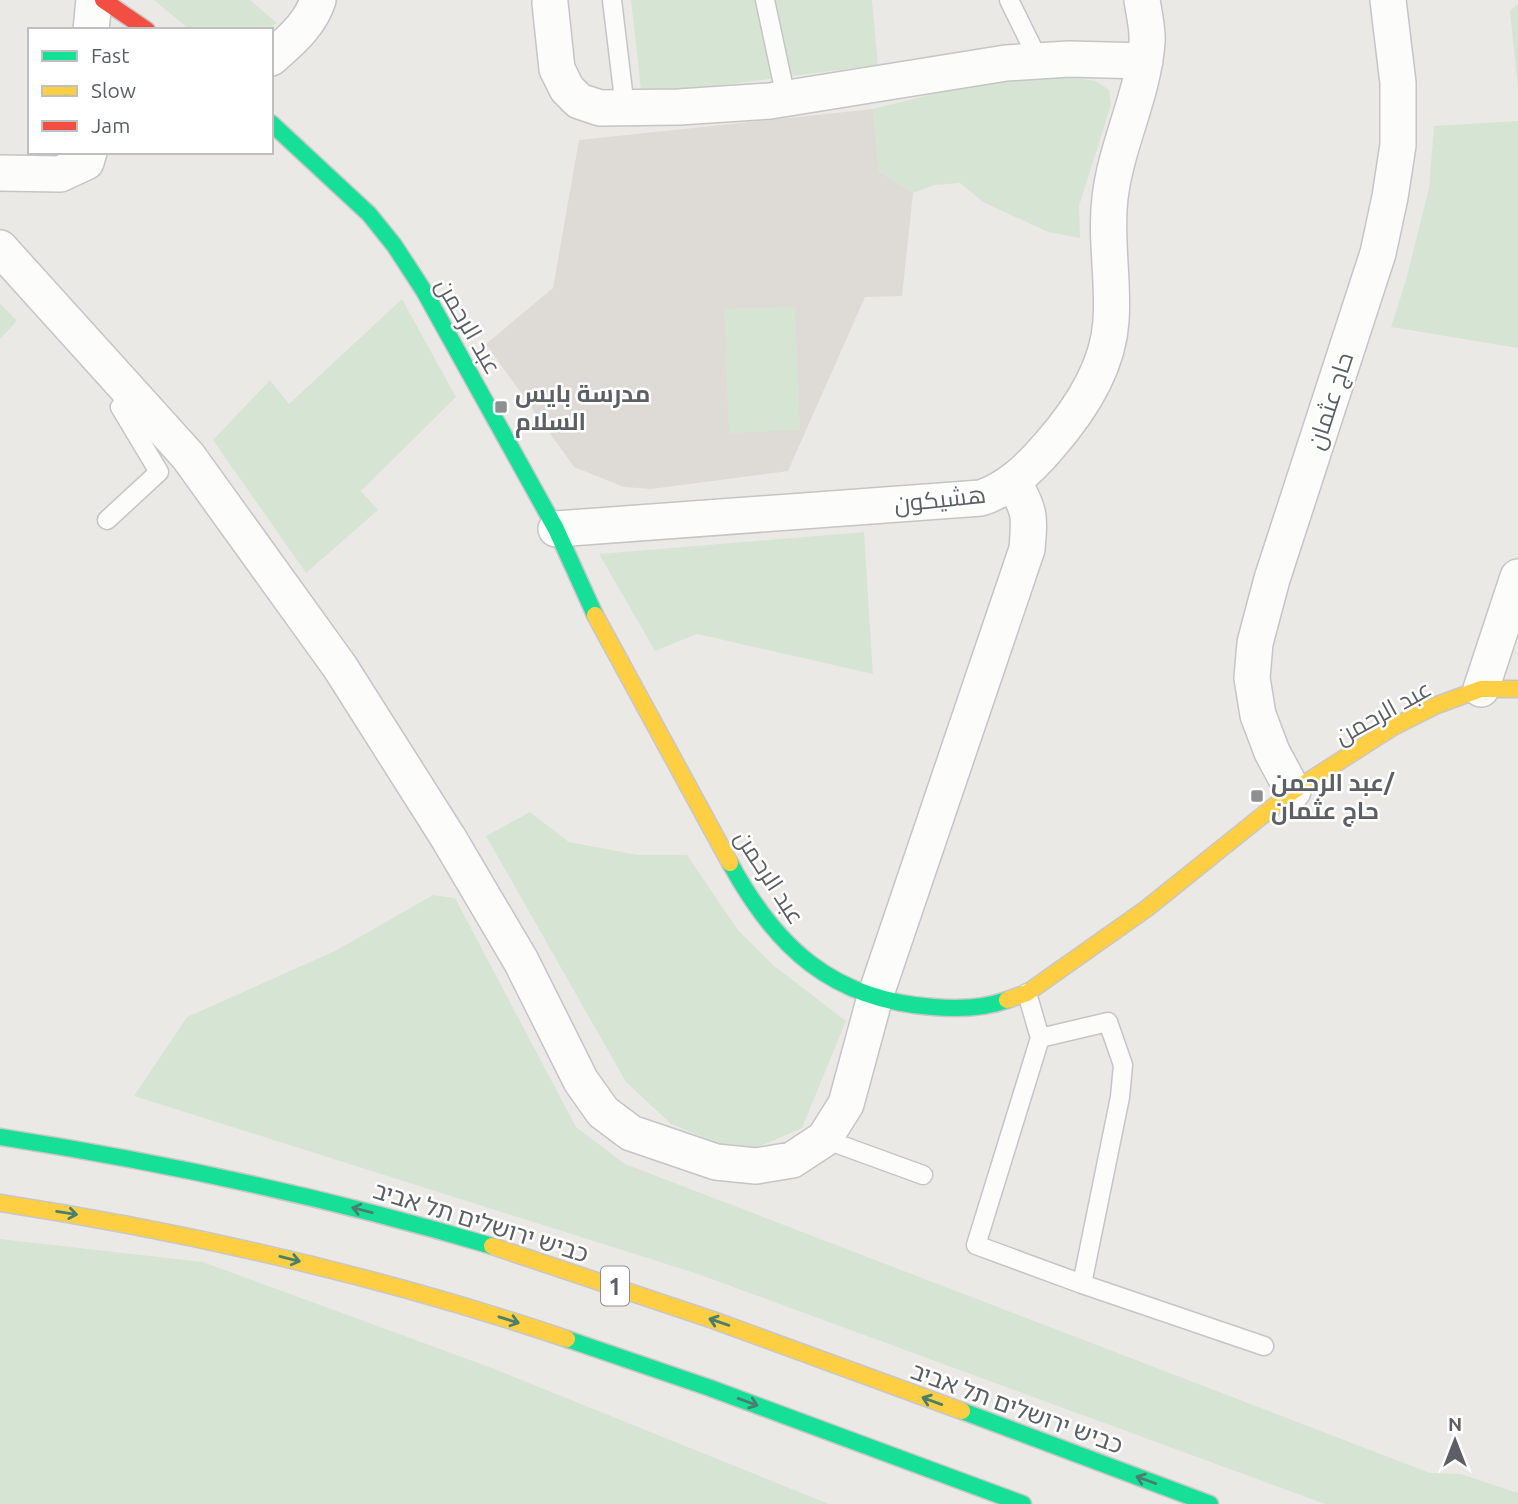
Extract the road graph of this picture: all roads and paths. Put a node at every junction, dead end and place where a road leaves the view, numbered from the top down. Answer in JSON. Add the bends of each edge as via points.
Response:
{"nodes":[{"id":1,"x":94,"y":0,"type":"edge"},
{"id":2,"x":103,"y":0,"type":"edge"},
{"id":3,"x":318,"y":0,"type":"edge"},
{"id":4,"x":612,"y":0,"type":"edge"},
{"id":5,"x":765,"y":0,"type":"edge"},
{"id":6,"x":1009,"y":0,"type":"edge"},
{"id":7,"x":1143,"y":0,"type":"edge"},
{"id":8,"x":1388,"y":0,"type":"edge"},
{"id":9,"x":550,"y":3,"type":"dead end"},
{"id":10,"x":92,"y":28,"type":"edge"},
{"id":11,"x":144,"y":28,"type":"edge"},
{"id":12,"x":273,"y":56,"type":"edge"},
{"id":13,"x":1039,"y":61,"type":"junction"},
{"id":14,"x":1145,"y":61,"type":"junction"},
{"id":15,"x":786,"y":98,"type":"junction"},
{"id":16,"x":625,"y":108,"type":"junction"},
{"id":17,"x":273,"y":125,"type":"edge"},
{"id":18,"x":88,"y":154,"type":"edge"},
{"id":19,"x":0,"y":173,"type":"edge"},
{"id":20,"x":0,"y":248,"type":"edge"},
{"id":21,"x":132,"y":393,"type":"junction"},
{"id":22,"x":1013,"y":481,"type":"junction"},
{"id":23,"x":107,"y":520,"type":"dead end"},
{"id":24,"x":556,"y":528,"type":"junction"},
{"id":25,"x":1518,"y":576,"type":"edge"},
{"id":26,"x":1481,"y":689,"type":"junction"},
{"id":27,"x":1518,"y":689,"type":"edge"},
{"id":28,"x":1293,"y":791,"type":"junction"},
{"id":29,"x":1027,"y":993,"type":"junction"},
{"id":30,"x":875,"y":998,"type":"junction"},
{"id":31,"x":1040,"y":1038,"type":"junction"},
{"id":32,"x":0,"y":1137,"type":"edge"},
{"id":33,"x":824,"y":1139,"type":"junction"},
{"id":34,"x":923,"y":1175,"type":"dead end"},
{"id":35,"x":0,"y":1203,"type":"edge"},
{"id":36,"x":1082,"y":1284,"type":"junction"},
{"id":37,"x":1264,"y":1346,"type":"dead end"},
{"id":38,"x":1023,"y":1504,"type":"edge"},
{"id":39,"x":1210,"y":1504,"type":"edge"}],
"edges":[{"from":1,"to":10,"type":"street"},
{"from":2,"to":11,"type":"main road"},
{"from":3,"to":12,"type":"street","via":[[298,34]]},
{"from":4,"to":16,"type":"lane"},
{"from":5,"to":15,"type":"lane"},
{"from":6,"to":13,"type":"lane"},
{"from":7,"to":14,"type":"street","name":"هشيكون"},
{"from":8,"to":28,"type":"street","name":"حاج عثمان","via":[[1398,83],[1398,145],[1388,208],[1378,253],[1255,643],[1252,678],[1258,715]]},
{"from":9,"to":16,"type":"street","via":[[557,69],[567,89],[579,101],[600,108]]},
{"from":13,"to":14,"type":"street"},
{"from":13,"to":15,"type":"street"},
{"from":14,"to":22,"type":"street","name":"هشيكون","via":[[1110,200],[1107,350],[1069,423]]},
{"from":15,"to":16,"type":"street"},
{"from":17,"to":24,"type":"main road","name":"عبد الرحمن","via":[[369,214],[394,245]]},
{"from":18,"to":19,"type":"street","via":[[86,162],[60,174]]},
{"from":20,"to":21,"type":"street"},
{"from":21,"to":23,"type":"lane","via":[[120,407],[159,472]]},
{"from":21,"to":33,"type":"street","via":[[188,456],[340,667],[449,839],[603,1112],[631,1133],[716,1162],[756,1166],[792,1160]]},
{"from":22,"to":24,"type":"street","name":"هشيكون","via":[[998,493],[981,498]]},
{"from":22,"to":30,"type":"street","via":[[1027,506],[1027,550]]},
{"from":24,"to":30,"type":"main road","name":"عبد الرحمن","via":[[595,614],[762,915],[801,958]]},
{"from":25,"to":26,"type":"street"},
{"from":26,"to":27,"type":"main road","name":"عبد الرحمن"},
{"from":26,"to":28,"type":"main road","name":"عبد الرحمن","via":[[1393,727]]},
{"from":28,"to":29,"type":"main road","name":"عبد الرحمن","via":[[1146,909]]},
{"from":29,"to":30,"type":"main road","name":"عبد الرحمن","via":[[999,1003],[949,1008]]},
{"from":29,"to":31,"type":"lane"},
{"from":30,"to":33,"type":"street","via":[[846,1104]]},
{"from":31,"to":36,"type":"lane","via":[[976,1245]]},
{"from":31,"to":36,"type":"lane","via":[[1108,1022],[1124,1065]]},
{"from":39,"to":32,"type":"main road","name":"כביש ירושלים תל אביב","number":"1","one_way":true,"via":[[726,1325],[500,1249],[258,1184],[109,1153]]},
{"from":33,"to":34,"type":"lane"},
{"from":35,"to":38,"type":"main road","one_way":true,"via":[[230,1244],[392,1284],[692,1382]]},
{"from":36,"to":37,"type":"lane"}]}
